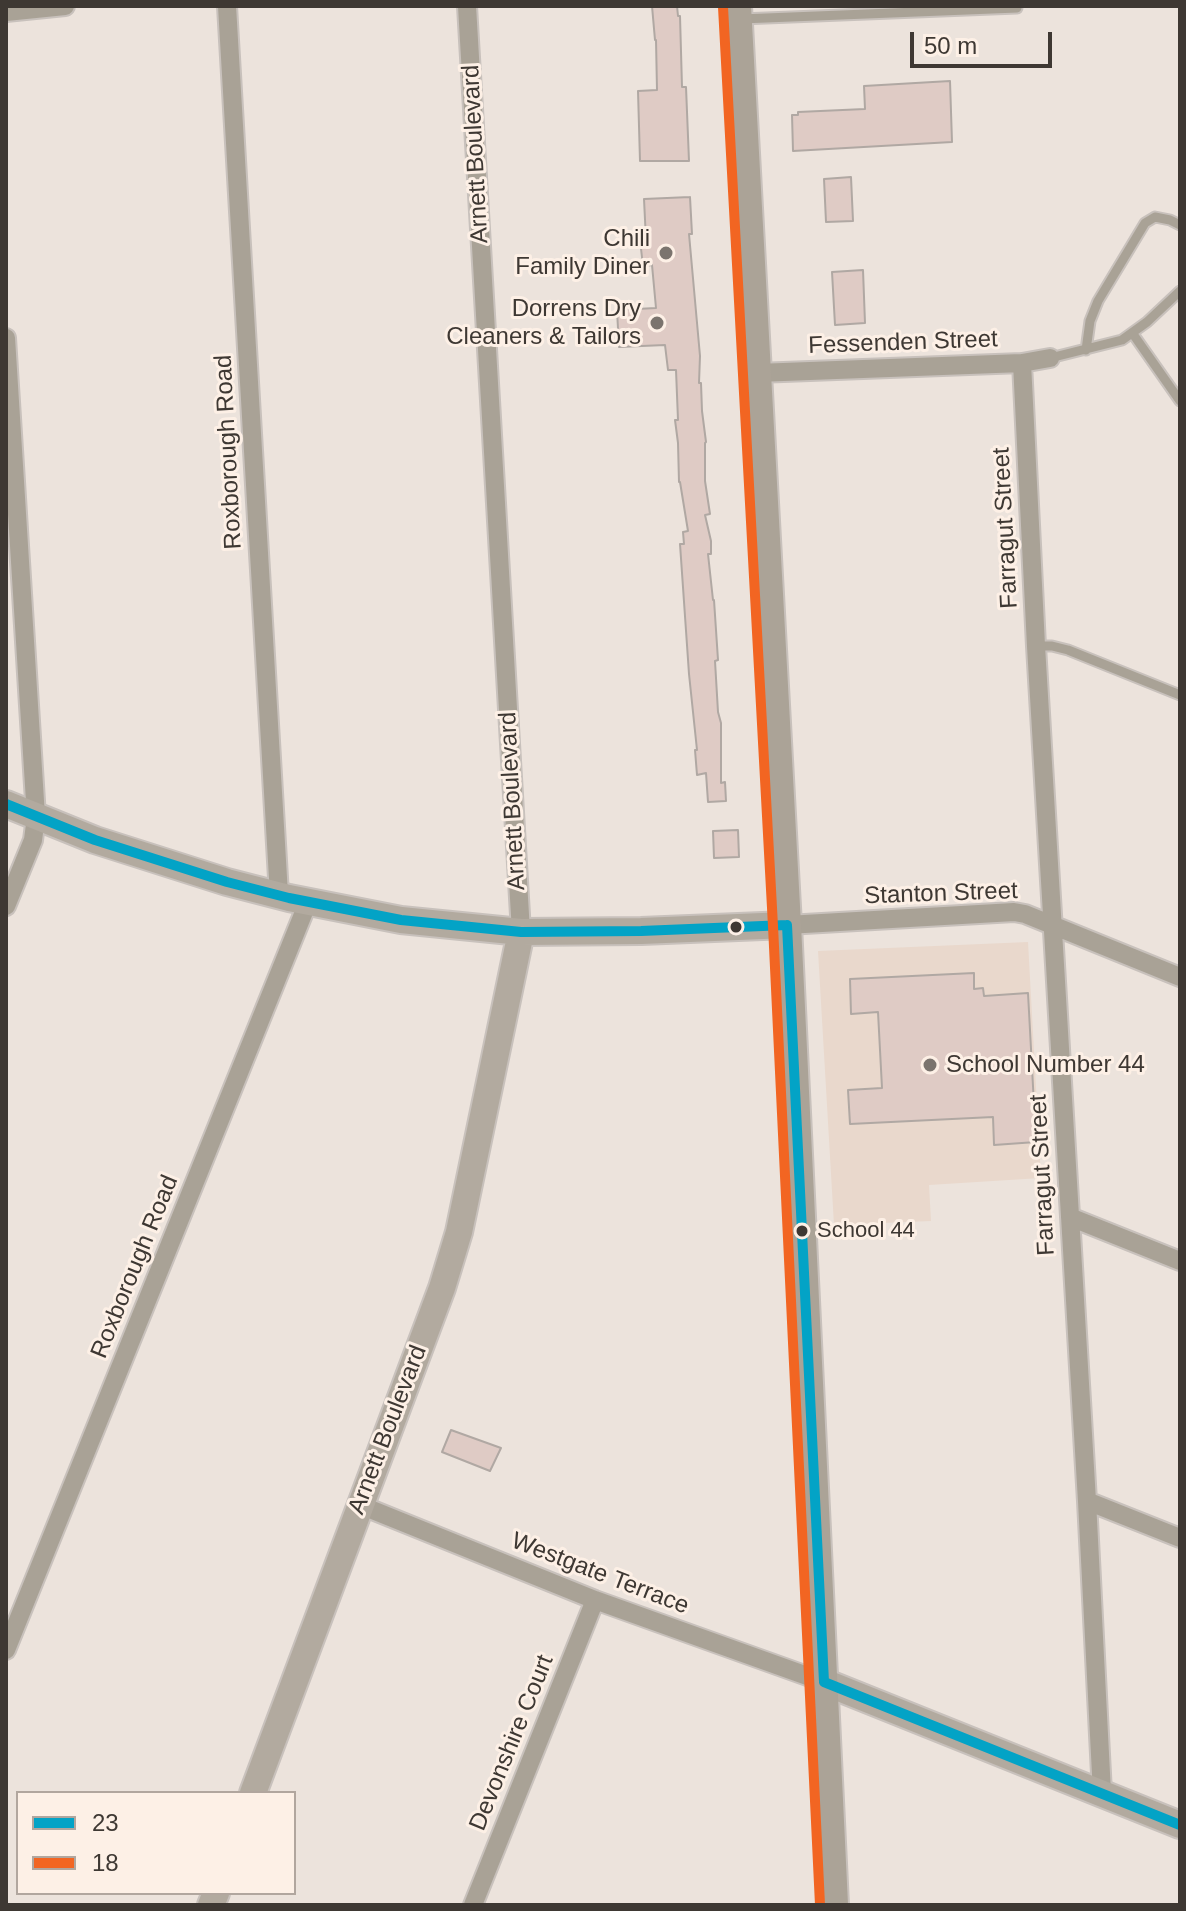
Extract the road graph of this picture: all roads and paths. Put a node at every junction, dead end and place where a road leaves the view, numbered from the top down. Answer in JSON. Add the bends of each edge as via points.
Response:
{"nodes":[{"id":1,"x":65,"y":6,"type":"edge"},
{"id":2,"x":227,"y":6,"type":"edge"},
{"id":3,"x":467,"y":6,"type":"edge"},
{"id":4,"x":1017,"y":8,"type":"edge"},
{"id":5,"x":6,"y":12,"type":"edge"},
{"id":6,"x":737,"y":12,"type":"edge"},
{"id":7,"x":1180,"y":225,"type":"edge"},
{"id":8,"x":1180,"y":291,"type":"edge"},
{"id":9,"x":1133,"y":334,"type":"junction"},
{"id":10,"x":6,"y":338,"type":"edge"},
{"id":11,"x":1086,"y":350,"type":"junction"},
{"id":12,"x":1050,"y":358,"type":"joint"},
{"id":13,"x":1022,"y":363,"type":"junction"},
{"id":14,"x":757,"y":373,"type":"junction"},
{"id":15,"x":1180,"y":401,"type":"edge"},
{"id":16,"x":1036,"y":646,"type":"junction"},
{"id":17,"x":1180,"y":695,"type":"edge"},
{"id":18,"x":6,"y":804,"type":"edge"},
{"id":19,"x":36,"y":817,"type":"junction"},
{"id":20,"x":279,"y":895,"type":"junction"},
{"id":21,"x":308,"y":902,"type":"junction"},
{"id":22,"x":6,"y":906,"type":"edge"},
{"id":23,"x":787,"y":925,"type":"junction"},
{"id":24,"x":1053,"y":925,"type":"junction"},
{"id":25,"x":521,"y":932,"type":"junction"},
{"id":26,"x":1180,"y":977,"type":"edge"},
{"id":27,"x":1070,"y":1217,"type":"junction"},
{"id":28,"x":1180,"y":1261,"type":"edge"},
{"id":29,"x":1087,"y":1501,"type":"junction"},
{"id":30,"x":360,"y":1505,"type":"junction"},
{"id":31,"x":1180,"y":1538,"type":"edge"},
{"id":32,"x":595,"y":1600,"type":"junction"},
{"id":33,"x":6,"y":1650,"type":"edge"},
{"id":34,"x":824,"y":1682,"type":"junction"},
{"id":35,"x":254,"y":1791,"type":"edge"},
{"id":36,"x":1102,"y":1793,"type":"junction"},
{"id":37,"x":1180,"y":1825,"type":"edge"},
{"id":38,"x":473,"y":1905,"type":"edge"},
{"id":39,"x":834,"y":1905,"type":"edge"}],
"edges":[{"from":1,"to":5,"type":"street"},
{"from":2,"to":20,"type":"street","name":"Roxborough Road"},
{"from":3,"to":25,"type":"street","name":"Arnett Boulevard"},
{"from":4,"to":6,"type":"lane"},
{"from":6,"to":14,"type":"main road"},
{"from":7,"to":11,"type":"lane","via":[[1155,217],[1145,223],[1098,301]]},
{"from":8,"to":9,"type":"lane"},
{"from":9,"to":11,"type":"lane"},
{"from":9,"to":15,"type":"lane"},
{"from":10,"to":19,"type":"street"},
{"from":11,"to":12,"type":"lane"},
{"from":12,"to":13,"type":"street","name":"Fessenden Street"},
{"from":13,"to":14,"type":"street","name":"Fessenden Street"},
{"from":13,"to":16,"type":"street","name":"Farragut Street"},
{"from":14,"to":23,"type":"main road"},
{"from":16,"to":17,"type":"lane","via":[[1060,647]]},
{"from":16,"to":24,"type":"street","name":"Farragut Street"},
{"from":18,"to":19,"type":"street"},
{"from":19,"to":20,"type":"street","via":[[174,866]]},
{"from":19,"to":22,"type":"street","via":[[33,840]]},
{"from":20,"to":21,"type":"street"},
{"from":21,"to":25,"type":"street","via":[[401,920]]},
{"from":21,"to":33,"type":"street","name":"Roxborough Road"},
{"from":23,"to":24,"type":"street","name":"Stanton Street","via":[[1009,911]]},
{"from":23,"to":25,"type":"street"},
{"from":23,"to":34,"type":"main road"},
{"from":24,"to":26,"type":"street","name":"Stanton Street"},
{"from":24,"to":27,"type":"street","name":"Farragut Street"},
{"from":25,"to":30,"type":"street","name":"Arnett Boulevard","via":[[459,1232]]},
{"from":27,"to":28,"type":"street"},
{"from":27,"to":29,"type":"street","name":"Farragut Street"},
{"from":29,"to":31,"type":"street"},
{"from":29,"to":36,"type":"street","name":"Farragut Street"},
{"from":30,"to":32,"type":"street","name":"Westgate Terrace"},
{"from":30,"to":35,"type":"street","name":"Arnett Boulevard"},
{"from":32,"to":34,"type":"street","name":"Westgate Terrace"},
{"from":32,"to":38,"type":"street","name":"Devonshire Court"},
{"from":34,"to":36,"type":"street"},
{"from":34,"to":39,"type":"main road"},
{"from":36,"to":37,"type":"street"}]}
